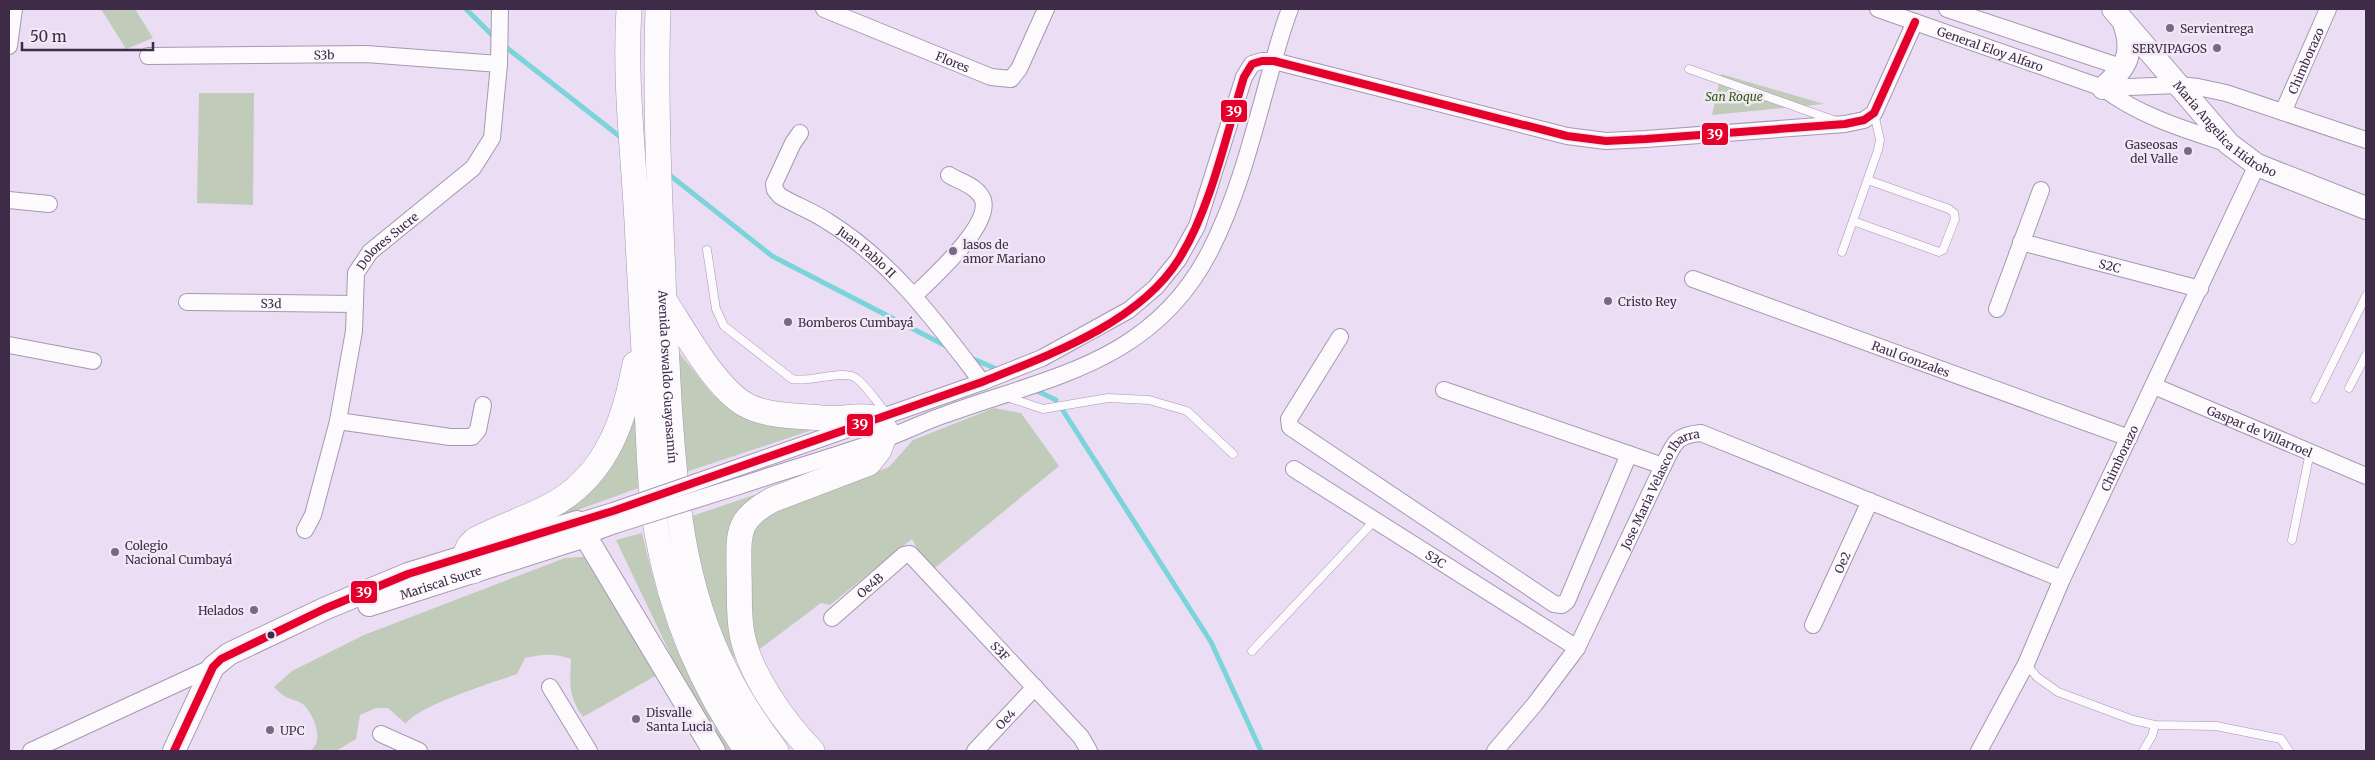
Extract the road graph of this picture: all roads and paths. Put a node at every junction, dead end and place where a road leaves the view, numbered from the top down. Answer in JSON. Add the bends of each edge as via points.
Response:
{"nodes":[{"id":1,"x":14,"y":9,"type":"edge"},
{"id":2,"x":500,"y":9,"type":"edge"},
{"id":3,"x":629,"y":9,"type":"edge"},
{"id":4,"x":658,"y":9,"type":"edge"},
{"id":5,"x":824,"y":9,"type":"edge"},
{"id":6,"x":1046,"y":9,"type":"edge"},
{"id":7,"x":1290,"y":9,"type":"edge"},
{"id":8,"x":1878,"y":9,"type":"edge"},
{"id":9,"x":1947,"y":9,"type":"edge"},
{"id":10,"x":2328,"y":9,"type":"edge"},
{"id":11,"x":2119,"y":16,"type":"edge"},
{"id":12,"x":1915,"y":22,"type":"junction"},
{"id":13,"x":9,"y":46,"type":"edge"},
{"id":14,"x":148,"y":56,"type":"dead end"},
{"id":15,"x":1274,"y":61,"type":"junction"},
{"id":16,"x":499,"y":64,"type":"junction"},
{"id":17,"x":2124,"y":68,"type":"junction"},
{"id":18,"x":1689,"y":70,"type":"dead end"},
{"id":19,"x":2179,"y":84,"type":"junction"},
{"id":20,"x":2103,"y":88,"type":"junction"},
{"id":21,"x":2282,"y":112,"type":"junction"},
{"id":22,"x":1874,"y":113,"type":"junction"},
{"id":23,"x":1845,"y":124,"type":"junction"},
{"id":24,"x":800,"y":133,"type":"dead end"},
{"id":25,"x":2366,"y":140,"type":"edge"},
{"id":26,"x":2229,"y":144,"type":"junction"},
{"id":27,"x":2257,"y":165,"type":"junction"},
{"id":28,"x":949,"y":175,"type":"dead end"},
{"id":29,"x":1868,"y":180,"type":"junction"},
{"id":30,"x":2041,"y":190,"type":"dead end"},
{"id":31,"x":9,"y":200,"type":"edge"},
{"id":32,"x":49,"y":204,"type":"dead end"},
{"id":33,"x":2366,"y":208,"type":"edge"},
{"id":34,"x":1853,"y":221,"type":"junction"},
{"id":35,"x":2022,"y":242,"type":"junction"},
{"id":36,"x":708,"y":250,"type":"dead end"},
{"id":37,"x":1842,"y":252,"type":"dead end"},
{"id":38,"x":1694,"y":279,"type":"dead end"},
{"id":39,"x":2200,"y":289,"type":"junction"},
{"id":40,"x":914,"y":296,"type":"junction"},
{"id":41,"x":2366,"y":296,"type":"edge"},
{"id":42,"x":664,"y":299,"type":"junction"},
{"id":43,"x":187,"y":302,"type":"dead end"},
{"id":44,"x":355,"y":304,"type":"junction"},
{"id":45,"x":1997,"y":309,"type":"dead end"},
{"id":46,"x":642,"y":328,"type":"junction"},
{"id":47,"x":1340,"y":337,"type":"dead end"},
{"id":48,"x":9,"y":345,"type":"edge"},
{"id":49,"x":2366,"y":355,"type":"edge"},
{"id":50,"x":93,"y":361,"type":"dead end"},
{"id":51,"x":982,"y":382,"type":"junction"},
{"id":52,"x":2154,"y":386,"type":"junction"},
{"id":53,"x":2350,"y":388,"type":"dead end"},
{"id":54,"x":1444,"y":390,"type":"dead end"},
{"id":55,"x":1000,"y":395,"type":"junction"},
{"id":56,"x":2315,"y":399,"type":"dead end"},
{"id":57,"x":483,"y":405,"type":"dead end"},
{"id":58,"x":338,"y":421,"type":"junction"},
{"id":59,"x":884,"y":424,"type":"junction"},
{"id":60,"x":2129,"y":438,"type":"junction"},
{"id":61,"x":2310,"y":452,"type":"junction"},
{"id":62,"x":1233,"y":454,"type":"dead end"},
{"id":63,"x":1629,"y":454,"type":"junction"},
{"id":64,"x":1663,"y":466,"type":"junction"},
{"id":65,"x":1294,"y":469,"type":"dead end"},
{"id":66,"x":2366,"y":476,"type":"edge"},
{"id":67,"x":1870,"y":501,"type":"junction"},
{"id":68,"x":614,"y":518,"type":"junction"},
{"id":69,"x":1375,"y":520,"type":"junction"},
{"id":70,"x":581,"y":529,"type":"junction"},
{"id":71,"x":305,"y":530,"type":"dead end"},
{"id":72,"x":2292,"y":540,"type":"dead end"},
{"id":73,"x":908,"y":553,"type":"joint"},
{"id":74,"x":469,"y":563,"type":"junction"},
{"id":75,"x":2062,"y":579,"type":"junction"},
{"id":76,"x":832,"y":618,"type":"dead end"},
{"id":77,"x":1813,"y":625,"type":"dead end"},
{"id":78,"x":1577,"y":648,"type":"junction"},
{"id":79,"x":1252,"y":651,"type":"dead end"},
{"id":80,"x":2026,"y":664,"type":"junction"},
{"id":81,"x":213,"y":667,"type":"junction"},
{"id":82,"x":550,"y":687,"type":"dead end"},
{"id":83,"x":1036,"y":687,"type":"junction"},
{"id":84,"x":2155,"y":726,"type":"junction"},
{"id":85,"x":381,"y":734,"type":"dead end"},
{"id":86,"x":31,"y":751,"type":"edge"},
{"id":87,"x":174,"y":751,"type":"edge"},
{"id":88,"x":419,"y":751,"type":"edge"},
{"id":89,"x":589,"y":751,"type":"edge"},
{"id":90,"x":714,"y":751,"type":"edge"},
{"id":91,"x":747,"y":751,"type":"edge"},
{"id":92,"x":776,"y":751,"type":"edge"},
{"id":93,"x":812,"y":751,"type":"edge"},
{"id":94,"x":975,"y":751,"type":"edge"},
{"id":95,"x":1089,"y":751,"type":"edge"},
{"id":96,"x":1495,"y":751,"type":"edge"},
{"id":97,"x":1980,"y":751,"type":"edge"},
{"id":98,"x":2143,"y":751,"type":"edge"},
{"id":99,"x":2289,"y":751,"type":"edge"}],
"edges":[{"from":1,"to":13,"type":"street"},
{"from":2,"to":16,"type":"street","name":"Dolores Sucre"},
{"from":3,"to":46,"type":"main road","name":"Avenida Oswaldo Guayasamín","via":[[626,48]]},
{"from":4,"to":42,"type":"main road","name":"Avenida Oswaldo Guayasamín","via":[[656,73]]},
{"from":5,"to":6,"type":"street","name":"Flores","via":[[991,77],[1011,79],[1019,69]]},
{"from":7,"to":15,"type":"street"},
{"from":8,"to":12,"type":"street","name":"General Eloy Alfaro"},
{"from":9,"to":17,"type":"street"},
{"from":10,"to":21,"type":"street","name":"Chimborazo"},
{"from":11,"to":17,"type":"street","via":[[2129,38]]},
{"from":11,"to":19,"type":"street","name":"Maria Angelica Hidrobo"},
{"from":12,"to":20,"type":"street","name":"General Eloy Alfaro"},
{"from":12,"to":22,"type":"street"},
{"from":14,"to":16,"type":"street","name":"S3b","via":[[366,54]]},
{"from":15,"to":23,"type":"street","via":[[1568,136],[1606,141]]},
{"from":15,"to":51,"type":"street","via":[[1252,64],[1244,77],[1197,226],[1178,260],[1156,288],[1129,310],[1086,336]]},
{"from":15,"to":55,"type":"street","via":[[1241,176],[1224,219],[1209,252],[1180,295],[1143,332],[1118,349],[1072,372]]},
{"from":16,"to":44,"type":"street","name":"Dolores Sucre","via":[[492,138],[473,168],[370,252],[356,273]]},
{"from":17,"to":20,"type":"street"},
{"from":18,"to":23,"type":"lane"},
{"from":19,"to":20,"type":"street","name":"General Eloy Alfaro"},
{"from":19,"to":21,"type":"street","name":"General Eloy Alfaro","via":[[2226,93]]},
{"from":19,"to":26,"type":"street","name":"Maria Angelica Hidrobo"},
{"from":20,"to":26,"type":"street","name":"General Eloy Alfaro","via":[[2122,103]]},
{"from":21,"to":25,"type":"street","name":"General Eloy Alfaro"},
{"from":22,"to":23,"type":"street","via":[[1864,120]]},
{"from":22,"to":29,"type":"lane","via":[[1880,140]]},
{"from":24,"to":40,"type":"street","name":"Juan Pablo II","via":[[774,184],[775,190],[847,235],[889,269]]},
{"from":26,"to":27,"type":"street","name":"Maria Angelica Hidrobo"},
{"from":27,"to":33,"type":"street","name":"Maria Angelica Hidrobo"},
{"from":27,"to":39,"type":"street","name":"Chimborazo"},
{"from":28,"to":40,"type":"street","via":[[979,194],[983,201],[982,213],[969,240]]},
{"from":29,"to":34,"type":"lane"},
{"from":29,"to":34,"type":"lane","via":[[1949,209],[1954,219],[1944,250],[1938,252]]},
{"from":30,"to":35,"type":"street"},
{"from":31,"to":32,"type":"street"},
{"from":34,"to":37,"type":"lane"},
{"from":35,"to":39,"type":"street","name":"S2C"},
{"from":35,"to":45,"type":"street"},
{"from":36,"to":59,"type":"lane","via":[[716,309],[724,326],[792,379],[801,381],[846,375],[856,378]]},
{"from":38,"to":60,"type":"street","name":"Raul Gonzales"},
{"from":39,"to":52,"type":"street","name":"Chimborazo"},
{"from":40,"to":51,"type":"street","name":"Juan Pablo II"},
{"from":41,"to":56,"type":"lane"},
{"from":42,"to":59,"type":"main road","via":[[706,364],[746,406],[826,419],[867,416]]},
{"from":42,"to":92,"type":"main road","name":"Avenida Oswaldo Guayasamín","via":[[675,494],[686,558],[708,631],[725,670],[757,726]]},
{"from":43,"to":44,"type":"street","name":"S3d"},
{"from":44,"to":58,"type":"street","name":"Dolores Sucre","via":[[354,331]]},
{"from":46,"to":74,"type":"main road","via":[[620,426],[596,466],[558,501],[469,546]]},
{"from":46,"to":91,"type":"main road","name":"Avenida Oswaldo Guayasamín","via":[[650,472],[657,533],[667,580],[686,640],[707,688]]},
{"from":47,"to":63,"type":"street","via":[[1289,419],[1290,427],[1554,604],[1562,605],[1567,600]]},
{"from":48,"to":50,"type":"street"},
{"from":49,"to":53,"type":"lane"},
{"from":51,"to":59,"type":"street"},
{"from":52,"to":60,"type":"street","name":"Chimborazo"},
{"from":52,"to":61,"type":"street","name":"Gaspar de Villarroel"},
{"from":54,"to":63,"type":"street"},
{"from":55,"to":59,"type":"street","via":[[934,418]]},
{"from":55,"to":62,"type":"lane","via":[[1043,409],[1108,398],[1149,400],[1187,411]]},
{"from":57,"to":58,"type":"street","via":[[478,430],[472,437],[450,437]]},
{"from":58,"to":71,"type":"street","name":"Dolores Sucre","via":[[313,515]]},
{"from":59,"to":68,"type":"street","name":"Mariscal Sucre","bridge":true,"via":[[734,469]]},
{"from":59,"to":68,"type":"street","bridge":true,"via":[[739,486]]},
{"from":59,"to":93,"type":"main road","via":[[874,457],[862,466],[758,508],[746,520],[740,536],[739,618],[744,644],[766,690]]},
{"from":60,"to":75,"type":"street","name":"Chimborazo"},
{"from":61,"to":66,"type":"street","name":"Gaspar de Villarroel"},
{"from":61,"to":72,"type":"lane"},
{"from":63,"to":64,"type":"street"},
{"from":64,"to":67,"type":"street","name":"Jose Maria Velasco Ibarra","via":[[1674,445],[1685,435],[1701,433]]},
{"from":64,"to":78,"type":"street","name":"Jose Maria Velasco Ibarra"},
{"from":65,"to":69,"type":"street","name":"S3C"},
{"from":67,"to":75,"type":"street","name":"Jose Maria Velasco Ibarra"},
{"from":67,"to":77,"type":"street","name":"Oe2"},
{"from":68,"to":70,"type":"street","name":"Mariscal Sucre"},
{"from":69,"to":78,"type":"street","name":"S3C"},
{"from":69,"to":79,"type":"lane"},
{"from":70,"to":74,"type":"street","name":"Mariscal Sucre"},
{"from":70,"to":90,"type":"street"},
{"from":73,"to":76,"type":"street","name":"Oe4B"},
{"from":73,"to":83,"type":"street","name":"S3F"},
{"from":74,"to":81,"type":"street","name":"Mariscal Sucre","via":[[408,574],[229,654]]},
{"from":75,"to":80,"type":"street","name":"Chimborazo"},
{"from":78,"to":96,"type":"street","name":"Jose Maria Velasco Ibarra"},
{"from":80,"to":84,"type":"lane","via":[[2037,677],[2058,692]]},
{"from":80,"to":97,"type":"street","name":"Chimborazo"},
{"from":81,"to":86,"type":"street","name":"Mariscal Sucre"},
{"from":81,"to":87,"type":"street"},
{"from":82,"to":89,"type":"street"},
{"from":83,"to":94,"type":"street","name":"Oe4"},
{"from":83,"to":95,"type":"street","name":"S3F","via":[[1081,737]]},
{"from":84,"to":98,"type":"lane"},
{"from":84,"to":99,"type":"lane","via":[[2216,726],[2281,739]]},
{"from":85,"to":88,"type":"street"}]}
